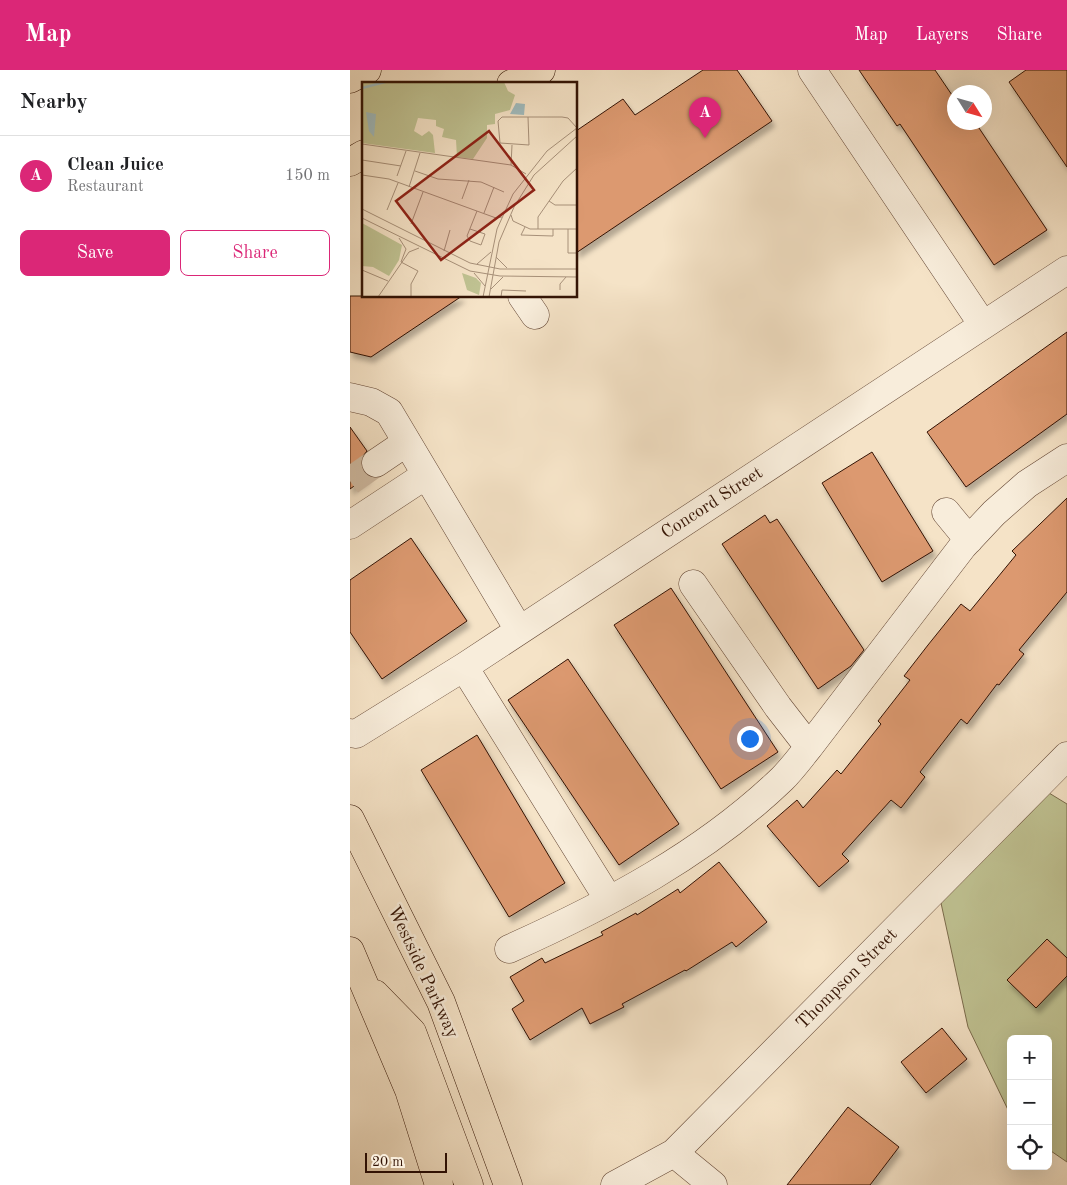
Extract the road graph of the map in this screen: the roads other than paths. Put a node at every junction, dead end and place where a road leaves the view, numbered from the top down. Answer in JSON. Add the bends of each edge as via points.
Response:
{"nodes":[{"id":1,"x":367,"y":70,"type":"edge"},
{"id":2,"x":541,"y":70,"type":"edge"},
{"id":3,"x":812,"y":70,"type":"edge"},
{"id":4,"x":350,"y":79,"type":"edge"},
{"id":5,"x":516,"y":82,"type":"edge"},
{"id":6,"x":362,"y":155,"type":"edge"},
{"id":7,"x":350,"y":162,"type":"edge"},
{"id":8,"x":1067,"y":270,"type":"edge"},
{"id":9,"x":983,"y":325,"type":"junction"},
{"id":10,"x":350,"y":398,"type":"edge"},
{"id":11,"x":407,"y":442,"type":"junction"},
{"id":12,"x":1067,"y":458,"type":"edge"},
{"id":13,"x":376,"y":464,"type":"tunnel mouth"},
{"id":14,"x":426,"y":475,"type":"junction"},
{"id":15,"x":946,"y":512,"type":"dead end"},
{"id":16,"x":350,"y":525,"type":"edge"},
{"id":17,"x":969,"y":540,"type":"junction"},
{"id":18,"x":693,"y":584,"type":"dead end"},
{"id":19,"x":519,"y":630,"type":"junction"},
{"id":20,"x":464,"y":666,"type":"junction"},
{"id":21,"x":352,"y":741,"type":"edge"},
{"id":22,"x":809,"y":747,"type":"junction"},
{"id":23,"x":1067,"y":756,"type":"edge"},
{"id":24,"x":350,"y":819,"type":"edge"},
{"id":25,"x":609,"y":900,"type":"junction"},
{"id":26,"x":509,"y":949,"type":"dead end"},
{"id":27,"x":350,"y":951,"type":"edge"},
{"id":28,"x":363,"y":982,"type":"junction"},
{"id":29,"x":674,"y":1153,"type":"junction"},
{"id":30,"x":439,"y":1185,"type":"edge"},
{"id":31,"x":469,"y":1185,"type":"edge"},
{"id":32,"x":508,"y":1185,"type":"edge"},
{"id":33,"x":615,"y":1185,"type":"edge"},
{"id":34,"x":713,"y":1185,"type":"edge"}],
"edges":[{"from":1,"to":4,"type":"main road"},
{"from":2,"to":5,"type":"main road"},
{"from":3,"to":9,"type":"street"},
{"from":6,"to":7,"type":"main road"},
{"from":8,"to":9,"type":"street","name":"Concord Street"},
{"from":9,"to":19,"type":"street","name":"Concord Street"},
{"from":10,"to":11,"type":"street","via":[[371,402],[389,412]]},
{"from":11,"to":13,"type":"street"},
{"from":11,"to":14,"type":"street"},
{"from":12,"to":17,"type":"street","via":[[1027,484]]},
{"from":14,"to":16,"type":"street"},
{"from":14,"to":19,"type":"street"},
{"from":15,"to":17,"type":"street"},
{"from":17,"to":22,"type":"street"},
{"from":18,"to":22,"type":"street"},
{"from":19,"to":20,"type":"street","name":"Concord Street"},
{"from":20,"to":21,"type":"street","name":"Concord Street"},
{"from":20,"to":25,"type":"street"},
{"from":22,"to":25,"type":"street","via":[[783,778],[721,831]]},
{"from":23,"to":29,"type":"street","name":"Thompson Street"},
{"from":24,"to":32,"type":"main road","name":"Westside Parkway","via":[[441,1002]]},
{"from":25,"to":26,"type":"street"},
{"from":27,"to":28,"type":"main road"},
{"from":28,"to":30,"type":"main road","via":[[409,1090]]},
{"from":28,"to":31,"type":"main road","via":[[412,1032]]},
{"from":29,"to":33,"type":"street","name":"Thompson Street"},
{"from":29,"to":34,"type":"street"}]}
